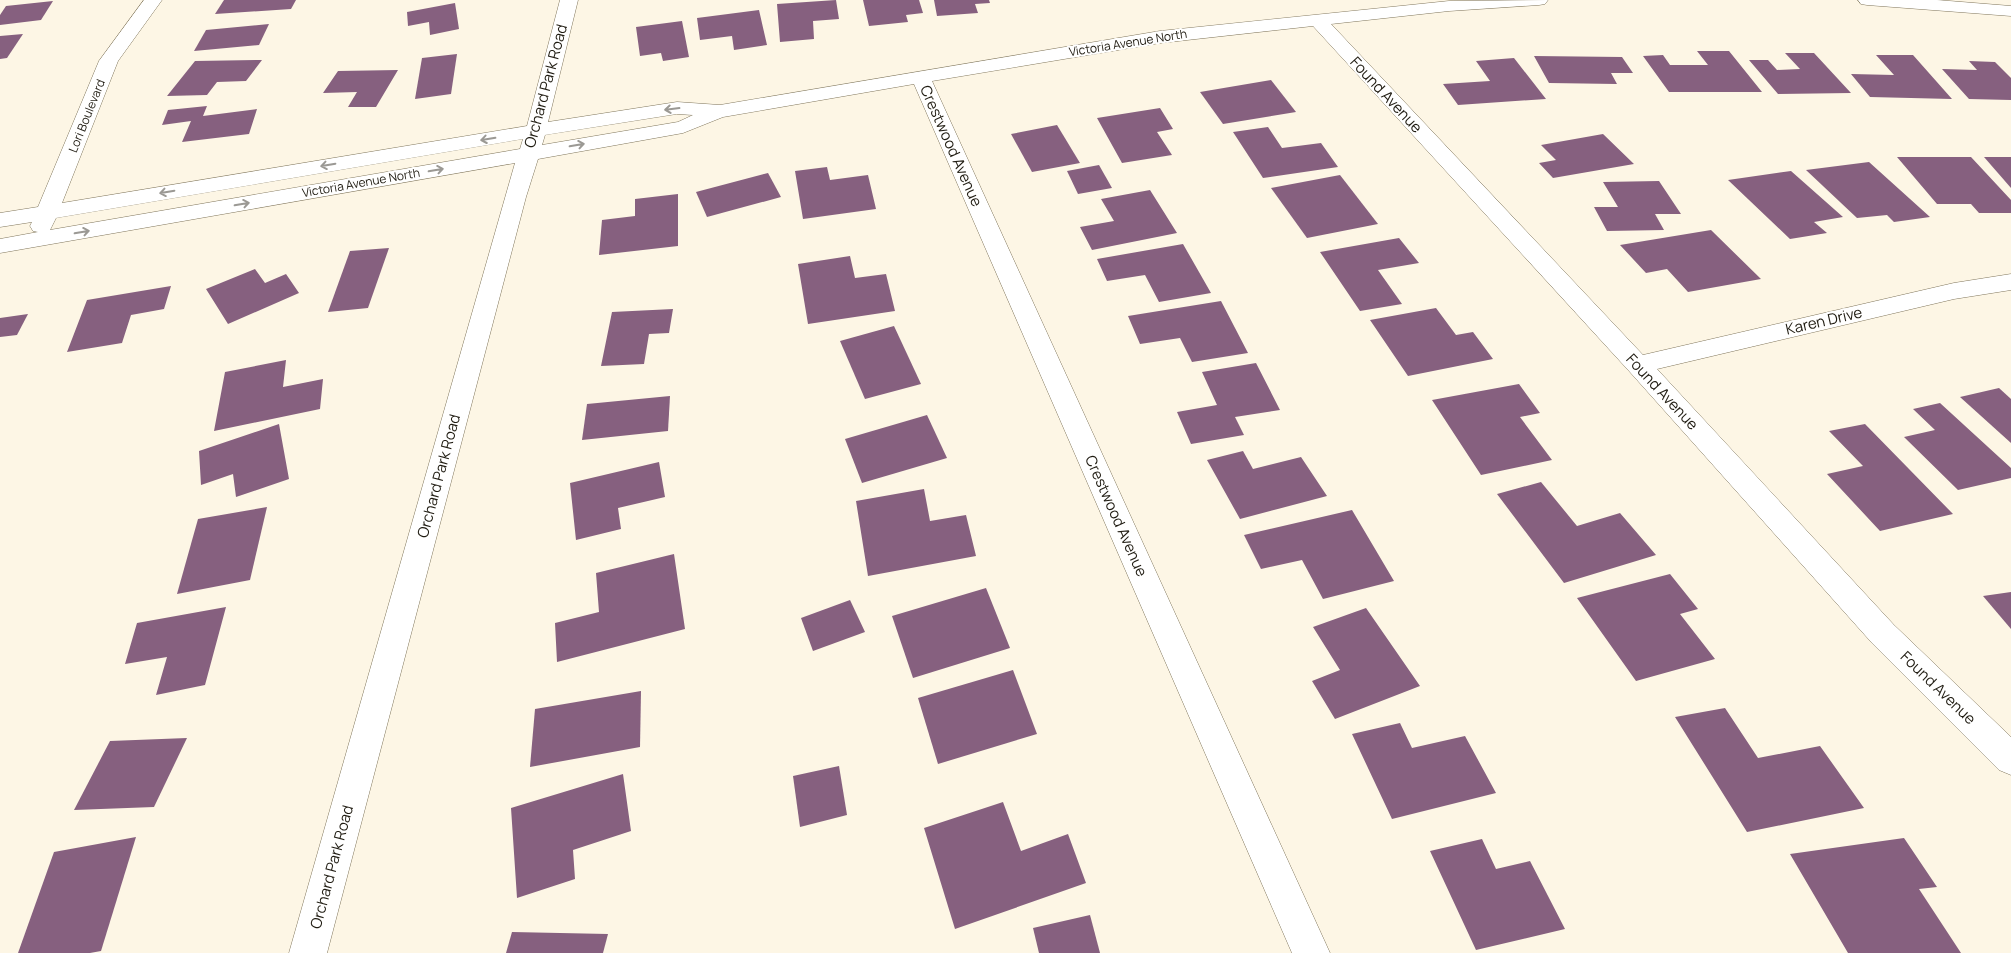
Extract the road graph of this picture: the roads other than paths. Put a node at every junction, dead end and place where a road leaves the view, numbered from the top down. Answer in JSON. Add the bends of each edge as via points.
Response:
{"nodes":[{"id":1,"x":153,"y":0,"type":"edge"},
{"id":2,"x":569,"y":0,"type":"edge"},
{"id":3,"x":1539,"y":0,"type":"edge"},
{"id":4,"x":1876,"y":0,"type":"edge"},
{"id":5,"x":2011,"y":11,"type":"edge"},
{"id":6,"x":1317,"y":20,"type":"junction"},
{"id":7,"x":921,"y":78,"type":"junction"},
{"id":8,"x":532,"y":142,"type":"junction"},
{"id":9,"x":48,"y":212,"type":"junction"},
{"id":10,"x":0,"y":220,"type":"edge"},
{"id":11,"x":34,"y":240,"type":"junction"},
{"id":12,"x":0,"y":246,"type":"edge"},
{"id":13,"x":2011,"y":282,"type":"edge"},
{"id":14,"x":1638,"y":365,"type":"junction"},
{"id":15,"x":2011,"y":759,"type":"edge"},
{"id":16,"x":308,"y":953,"type":"edge"},
{"id":17,"x":1311,"y":953,"type":"edge"}],
"edges":[{"from":1,"to":9,"type":"street","name":"Lori Boulevard","via":[[109,61]]},
{"from":2,"to":8,"type":"street","name":"Orchard Park Road"},
{"from":3,"to":6,"type":"street","name":"Victoria Avenue North"},
{"from":4,"to":5,"type":"street"},
{"from":6,"to":7,"type":"street","name":"Victoria Avenue North","via":[[1160,37]]},
{"from":6,"to":14,"type":"street","name":"Found Avenue"},
{"from":7,"to":8,"type":"street","name":"Victoria Avenue North","via":[[720,111],[683,127]]},
{"from":7,"to":17,"type":"street","name":"Crestwood Avenue"},
{"from":8,"to":9,"type":"street","name":"Victoria Avenue North","one_way":true},
{"from":11,"to":8,"type":"street","name":"Victoria Avenue North","one_way":true},
{"from":8,"to":16,"type":"street","name":"Orchard Park Road"},
{"from":9,"to":10,"type":"street","name":"Victoria Avenue North"},
{"from":9,"to":11,"type":"street","name":"Lori Boulevard"},
{"from":11,"to":12,"type":"street","name":"Victoria Avenue North"},
{"from":13,"to":14,"type":"street","name":"Karen Drive","via":[[1954,291]]},
{"from":14,"to":15,"type":"street","name":"Found Avenue","via":[[1883,634]]}]}
